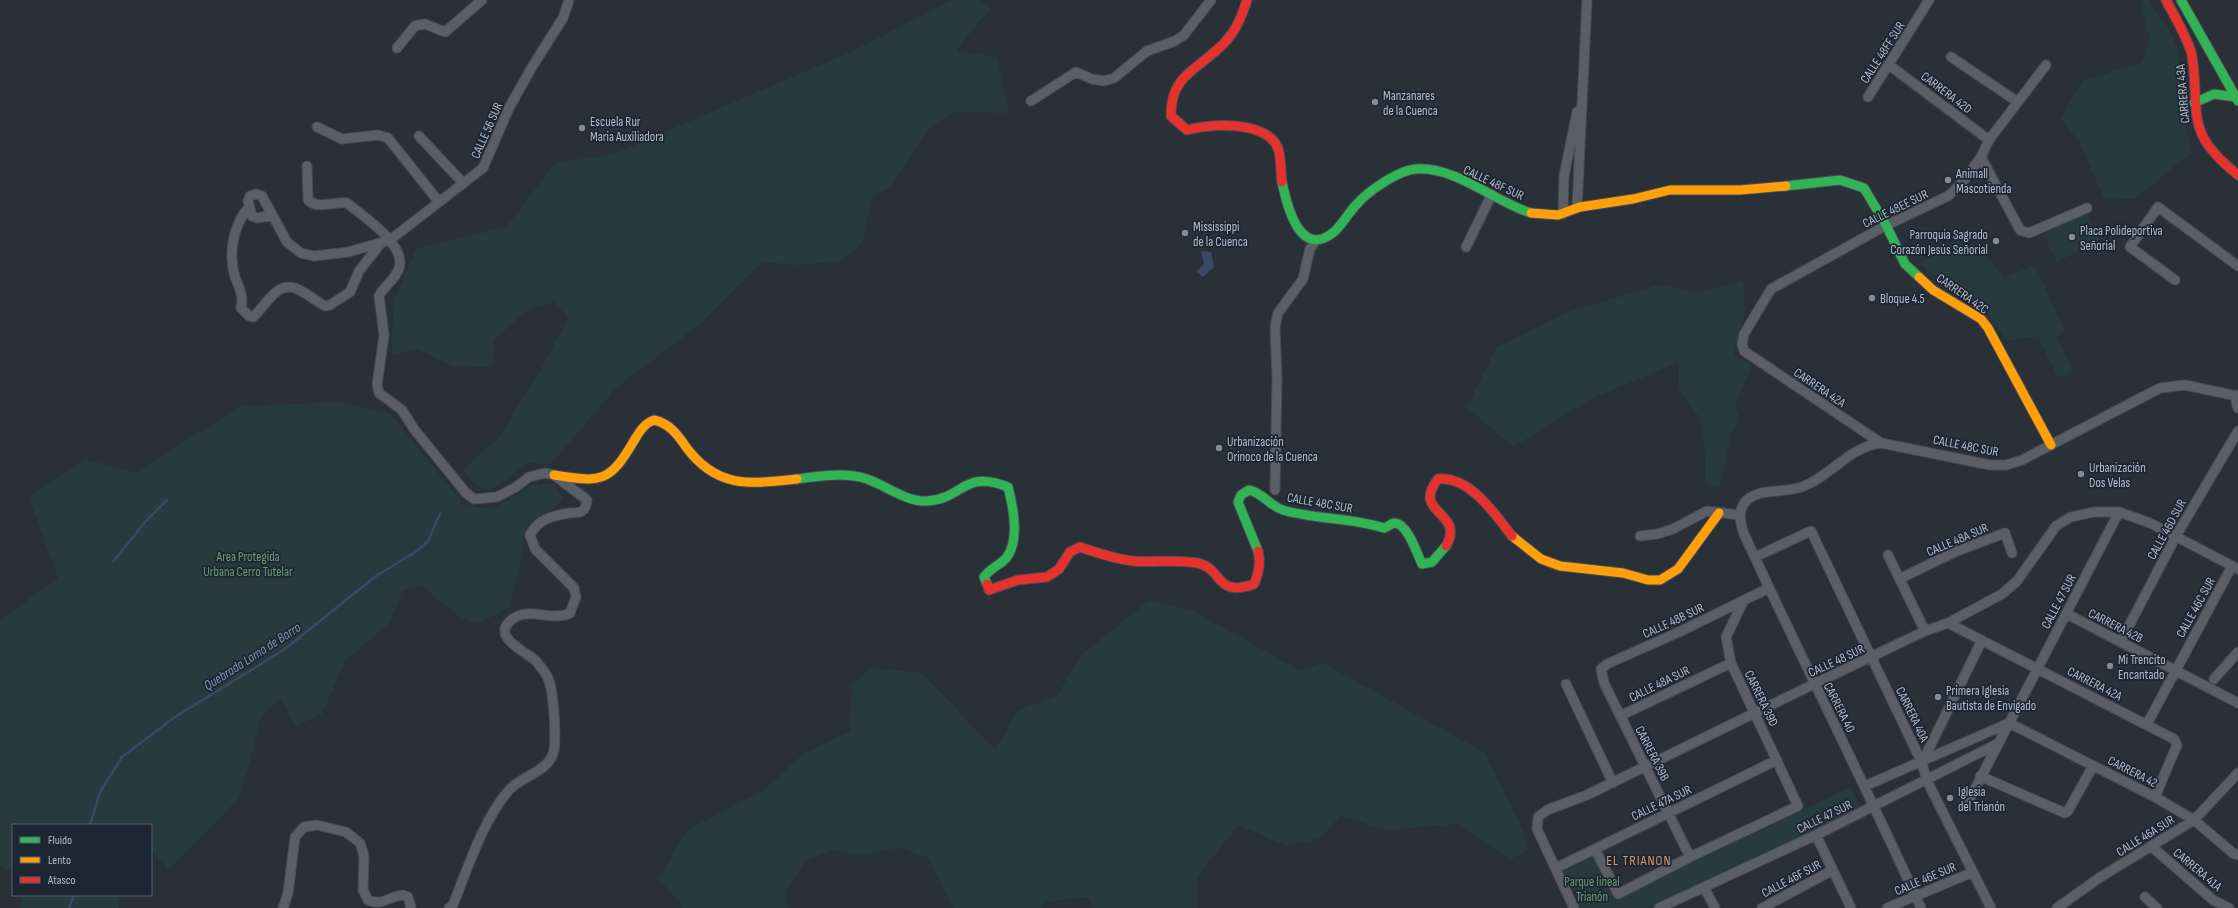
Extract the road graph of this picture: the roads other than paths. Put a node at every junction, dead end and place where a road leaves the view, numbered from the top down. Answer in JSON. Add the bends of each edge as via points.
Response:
{"nodes":[{"id":1,"x":482,"y":0,"type":"edge"},
{"id":2,"x":569,"y":0,"type":"edge"},
{"id":3,"x":1211,"y":0,"type":"edge"},
{"id":4,"x":1247,"y":0,"type":"edge"},
{"id":5,"x":1587,"y":0,"type":"edge"},
{"id":6,"x":1930,"y":0,"type":"edge"},
{"id":7,"x":2166,"y":0,"type":"edge"},
{"id":8,"x":2181,"y":0,"type":"edge"},
{"id":9,"x":397,"y":48,"type":"dead end"},
{"id":10,"x":1951,"y":57,"type":"dead end"},
{"id":11,"x":1889,"y":65,"type":"junction"},
{"id":12,"x":2046,"y":65,"type":"dead end"},
{"id":13,"x":1582,"y":92,"type":"junction"},
{"id":14,"x":1868,"y":97,"type":"dead end"},
{"id":15,"x":2237,"y":99,"type":"edge"},
{"id":16,"x":1031,"y":101,"type":"dead end"},
{"id":17,"x":2018,"y":102,"type":"junction"},
{"id":18,"x":2194,"y":103,"type":"junction"},
{"id":19,"x":317,"y":127,"type":"dead end"},
{"id":20,"x":419,"y":136,"type":"dead end"},
{"id":21,"x":1989,"y":140,"type":"junction"},
{"id":22,"x":1980,"y":157,"type":"junction"},
{"id":23,"x":307,"y":166,"type":"dead end"},
{"id":24,"x":2238,"y":166,"type":"edge"},
{"id":25,"x":2227,"y":167,"type":"junction"},
{"id":26,"x":2238,"y":175,"type":"edge"},
{"id":27,"x":463,"y":183,"type":"junction"},
{"id":28,"x":1864,"y":188,"type":"joint"},
{"id":29,"x":1492,"y":194,"type":"junction"},
{"id":30,"x":439,"y":202,"type":"junction"},
{"id":31,"x":249,"y":207,"type":"junction"},
{"id":32,"x":1576,"y":208,"type":"junction"},
{"id":33,"x":2087,"y":208,"type":"dead end"},
{"id":34,"x":1563,"y":214,"type":"junction"},
{"id":35,"x":272,"y":215,"type":"junction"},
{"id":36,"x":1886,"y":225,"type":"junction"},
{"id":37,"x":390,"y":240,"type":"junction"},
{"id":38,"x":1316,"y":240,"type":"junction"},
{"id":39,"x":381,"y":243,"type":"junction"},
{"id":40,"x":1466,"y":247,"type":"dead end"},
{"id":41,"x":2238,"y":266,"type":"edge"},
{"id":42,"x":2175,"y":280,"type":"dead end"},
{"id":43,"x":1744,"y":351,"type":"joint"},
{"id":44,"x":2238,"y":395,"type":"edge"},
{"id":45,"x":2238,"y":408,"type":"edge"},
{"id":46,"x":2238,"y":431,"type":"edge"},
{"id":47,"x":1881,"y":443,"type":"junction"},
{"id":48,"x":2051,"y":445,"type":"junction"},
{"id":49,"x":554,"y":475,"type":"junction"},
{"id":50,"x":1275,"y":490,"type":"dead end"},
{"id":51,"x":2119,"y":512,"type":"junction"},
{"id":52,"x":1719,"y":513,"type":"junction"},
{"id":53,"x":1740,"y":515,"type":"junction"},
{"id":54,"x":1640,"y":536,"type":"dead end"},
{"id":55,"x":2176,"y":536,"type":"junction"},
{"id":56,"x":2012,"y":553,"type":"dead end"},
{"id":57,"x":1888,"y":555,"type":"dead end"},
{"id":58,"x":1755,"y":557,"type":"junction"},
{"id":59,"x":2235,"y":568,"type":"edge"},
{"id":60,"x":1901,"y":578,"type":"junction"},
{"id":61,"x":1769,"y":588,"type":"junction"},
{"id":62,"x":1744,"y":600,"type":"junction"},
{"id":63,"x":2067,"y":614,"type":"junction"},
{"id":64,"x":1948,"y":623,"type":"junction"},
{"id":65,"x":1925,"y":631,"type":"junction"},
{"id":66,"x":1982,"y":640,"type":"junction"},
{"id":67,"x":2121,"y":641,"type":"junction"},
{"id":68,"x":2238,"y":652,"type":"edge"},
{"id":69,"x":1871,"y":658,"type":"junction"},
{"id":70,"x":1731,"y":663,"type":"junction"},
{"id":71,"x":2037,"y":668,"type":"junction"},
{"id":72,"x":2175,"y":671,"type":"junction"},
{"id":73,"x":2214,"y":679,"type":"dead end"},
{"id":74,"x":1604,"y":683,"type":"joint"},
{"id":75,"x":1566,"y":684,"type":"dead end"},
{"id":76,"x":1814,"y":684,"type":"junction"},
{"id":77,"x":2238,"y":703,"type":"edge"},
{"id":78,"x":1755,"y":714,"type":"junction"},
{"id":79,"x":1620,"y":716,"type":"junction"},
{"id":80,"x":2009,"y":723,"type":"junction"},
{"id":81,"x":2147,"y":724,"type":"junction"},
{"id":82,"x":1999,"y":743,"type":"junction"},
{"id":83,"x":1777,"y":760,"type":"junction"},
{"id":84,"x":1922,"y":763,"type":"junction"},
{"id":85,"x":2093,"y":766,"type":"junction"},
{"id":86,"x":1645,"y":768,"type":"junction"},
{"id":87,"x":2238,"y":773,"type":"edge"},
{"id":88,"x":1980,"y":776,"type":"junction"},
{"id":89,"x":1927,"y":781,"type":"junction"},
{"id":90,"x":1613,"y":783,"type":"junction"},
{"id":91,"x":1865,"y":786,"type":"junction"},
{"id":92,"x":2156,"y":797,"type":"junction"},
{"id":93,"x":1967,"y":804,"type":"dead end"},
{"id":94,"x":1798,"y":806,"type":"joint"},
{"id":95,"x":1874,"y":807,"type":"junction"},
{"id":96,"x":1670,"y":812,"type":"junction"},
{"id":97,"x":2194,"y":820,"type":"junction"},
{"id":98,"x":1816,"y":835,"type":"junction"},
{"id":99,"x":2151,"y":846,"type":"junction"},
{"id":100,"x":1595,"y":849,"type":"junction"},
{"id":101,"x":2238,"y":855,"type":"edge"},
{"id":102,"x":1690,"y":857,"type":"junction"},
{"id":103,"x":1556,"y":868,"type":"junction"},
{"id":104,"x":1833,"y":870,"type":"junction"},
{"id":105,"x":1973,"y":872,"type":"junction"},
{"id":106,"x":1704,"y":887,"type":"junction"},
{"id":107,"x":1915,"y":896,"type":"junction"},
{"id":108,"x":2146,"y":896,"type":"dead end"},
{"id":109,"x":452,"y":907,"type":"edge"},
{"id":110,"x":283,"y":908,"type":"edge"},
{"id":111,"x":411,"y":908,"type":"edge"},
{"id":112,"x":1574,"y":908,"type":"edge"},
{"id":113,"x":1659,"y":908,"type":"edge"},
{"id":114,"x":1715,"y":908,"type":"edge"},
{"id":115,"x":1762,"y":908,"type":"edge"},
{"id":116,"x":1851,"y":908,"type":"edge"},
{"id":117,"x":1887,"y":908,"type":"edge"},
{"id":118,"x":1921,"y":908,"type":"edge"},
{"id":119,"x":1991,"y":908,"type":"edge"},
{"id":120,"x":2057,"y":908,"type":"edge"},
{"id":121,"x":2157,"y":908,"type":"edge"},
{"id":122,"x":2229,"y":908,"type":"edge"}],
"edges":[{"from":1,"to":9,"type":"street","via":[[445,32],[425,24],[415,26]]},
{"from":2,"to":27,"type":"street","name":"CALLE 56 SUR","via":[[564,18],[509,108],[488,161]]},
{"from":3,"to":16,"type":"street","via":[[1184,35],[1147,51],[1114,78],[1104,81],[1076,72]]},
{"from":4,"to":38,"type":"street","via":[[1238,24],[1227,40],[1206,60],[1182,76],[1173,89],[1170,102],[1171,116],[1188,130],[1230,126],[1260,131],[1274,142],[1278,149],[1281,175],[1298,230],[1308,239]]},
{"from":5,"to":13,"type":"street"},
{"from":6,"to":11,"type":"street","name":"CALLE 48FF SUR"},
{"from":7,"to":18,"type":"street","name":"CARRERA 43A","via":[[2192,54]]},
{"from":8,"to":15,"type":"street"},
{"from":10,"to":17,"type":"street"},
{"from":11,"to":14,"type":"street","name":"CALLE 48FF SUR"},
{"from":11,"to":21,"type":"street","name":"CARRERA 42D"},
{"from":12,"to":17,"type":"street","name":"CALLE 48EE SUR"},
{"from":13,"to":32,"type":"street"},
{"from":13,"to":34,"type":"street","via":[[1564,176]]},
{"from":15,"to":18,"type":"street","via":[[2219,93],[2210,94]]},
{"from":17,"to":21,"type":"street","name":"CALLE 48EE SUR"},
{"from":18,"to":25,"type":"street","name":"CARRERA 43A","via":[[2203,139]]},
{"from":19,"to":30,"type":"street","via":[[342,139],[378,135],[388,138]]},
{"from":20,"to":27,"type":"street"},
{"from":21,"to":22,"type":"street","name":"CALLE 48EE SUR"},
{"from":22,"to":33,"type":"street","via":[[2020,230],[2029,233]]},
{"from":22,"to":36,"type":"street","name":"CALLE 48EE SUR","via":[[1961,184],[1948,196]]},
{"from":23,"to":37,"type":"street","via":[[308,200],[312,204],[347,203]]},
{"from":24,"to":25,"type":"street"},
{"from":25,"to":26,"type":"street","name":"CARRERA 43A"},
{"from":27,"to":30,"type":"street","name":"CALLE 56 SUR"},
{"from":28,"to":32,"type":"street","name":"CALLE 48F SUR","via":[[1840,180],[1740,190],[1670,190]]},
{"from":28,"to":36,"type":"street","name":"CARRERA 42C"},
{"from":29,"to":34,"type":"street","name":"CALLE 48F SUR","via":[[1523,211],[1553,216]]},
{"from":29,"to":38,"type":"street","name":"CALLE 48F SUR","via":[[1462,180],[1428,171],[1404,171],[1358,202],[1336,230]]},
{"from":29,"to":40,"type":"street"},
{"from":30,"to":37,"type":"street","name":"CALLE 56 SUR"},
{"from":31,"to":35,"type":"street","via":[[252,216],[257,218]]},
{"from":31,"to":35,"type":"street","name":"CALLE 56 SUR","via":[[250,196],[262,196]]},
{"from":31,"to":39,"type":"street","via":[[244,212],[231,247],[231,264],[242,296],[241,308],[249,316],[257,314],[274,293],[283,287],[293,287],[324,306],[330,305],[350,292],[359,271]]},
{"from":32,"to":34,"type":"street","name":"CALLE 48F SUR"},
{"from":35,"to":39,"type":"street","name":"CALLE 56 SUR","via":[[287,242],[301,253],[314,256],[348,252]]},
{"from":36,"to":43,"type":"street","name":"CALLE 48EE SUR","via":[[1771,289],[1744,334]]},
{"from":36,"to":48,"type":"street","name":"CARRERA 42C","via":[[1905,264],[1933,290],[1980,319],[1988,328]]},
{"from":37,"to":39,"type":"street","name":"CALLE 56 SUR"},
{"from":37,"to":49,"type":"street","via":[[400,258],[399,268],[379,296],[384,335],[377,385],[379,393],[402,410],[419,435],[466,493],[474,499],[497,497],[538,473]]},
{"from":38,"to":50,"type":"street","via":[[1310,249],[1303,279],[1278,313],[1275,327]]},
{"from":41,"to":42,"type":"street","via":[[2158,207],[2130,247]]},
{"from":43,"to":47,"type":"street","name":"CARRERA 42A"},
{"from":44,"to":45,"type":"street"},
{"from":44,"to":48,"type":"street","name":"CALLE 48C SUR","via":[[2228,396],[2185,384],[2160,388]]},
{"from":46,"to":55,"type":"street","name":"CALLE 46D SUR"},
{"from":47,"to":48,"type":"street","name":"CALLE 48C SUR","via":[[1990,466],[2022,460]]},
{"from":47,"to":53,"type":"street","name":"CALLE 48C SUR","via":[[1854,452],[1802,487],[1756,495],[1746,502]]},
{"from":49,"to":52,"type":"street","name":"CALLE 48C SUR","via":[[594,479],[614,471],[623,461],[643,425],[657,420],[665,423],[698,462],[712,473],[734,481],[760,483],[802,478],[866,478],[909,498],[933,501],[978,480],[996,481],[1008,487],[1012,499],[1010,551],[1002,562],[986,572],[984,582],[989,590],[1018,580],[1047,576],[1059,569],[1070,552],[1080,547],[1107,557],[1133,561],[1198,562],[1211,570],[1225,586],[1240,590],[1254,584],[1261,567],[1259,555],[1238,502],[1241,495],[1249,490],[1259,493],[1268,502],[1284,510],[1384,528],[1394,523],[1398,524],[1408,532],[1418,557],[1422,564],[1426,565],[1442,551],[1450,538],[1449,524],[1433,508],[1429,496],[1431,486],[1438,479],[1449,478],[1484,499],[1513,537],[1541,559],[1560,566],[1623,573],[1654,580],[1666,578],[1678,569]]},
{"from":49,"to":109,"type":"street","via":[[587,500],[586,507],[582,511],[552,516],[541,521],[530,535],[535,549],[574,588],[574,605],[570,613],[561,617],[524,614],[514,618],[507,626],[506,635],[510,643],[535,661],[548,676],[553,691],[554,750],[542,769],[518,783],[499,804],[478,840]]},
{"from":51,"to":55,"type":"street"},
{"from":51,"to":63,"type":"street","name":"CALLE 47 SUR"},
{"from":51,"to":64,"type":"street","name":"CALLE 48 SUR","via":[[2094,512],[2071,517],[2056,526],[2017,581],[2002,594]]},
{"from":52,"to":53,"type":"street"},
{"from":52,"to":54,"type":"street","via":[[1707,511],[1673,529]]},
{"from":53,"to":58,"type":"street","name":"CARRERA 40","via":[[1744,534]]},
{"from":55,"to":59,"type":"street"},
{"from":55,"to":67,"type":"street","name":"CALLE 46D SUR"},
{"from":56,"to":60,"type":"street","name":"CALLE 48A SUR","via":[[2005,533],[1957,551]]},
{"from":57,"to":60,"type":"street"},
{"from":58,"to":61,"type":"street","name":"CARRERA 40"},
{"from":58,"to":69,"type":"street","name":"CARRERA 40A","via":[[1811,531]]},
{"from":59,"to":72,"type":"street","name":"CALLE 46C SUR"},
{"from":60,"to":65,"type":"street"},
{"from":61,"to":62,"type":"street","name":"CALLE 48B SUR"},
{"from":61,"to":76,"type":"street","name":"CARRERA 40"},
{"from":62,"to":70,"type":"street","name":"CARRERA 39D","via":[[1726,637]]},
{"from":62,"to":74,"type":"street","name":"CALLE 48B SUR","via":[[1604,666],[1601,669]]},
{"from":63,"to":67,"type":"street","name":"CARRERA 42B"},
{"from":63,"to":71,"type":"street","name":"CALLE 47 SUR"},
{"from":64,"to":65,"type":"street","name":"CALLE 48 SUR"},
{"from":64,"to":66,"type":"street","name":"CARRERA 42A"},
{"from":65,"to":69,"type":"street","name":"CALLE 48 SUR"},
{"from":66,"to":71,"type":"street","name":"CARRERA 42A"},
{"from":66,"to":84,"type":"street"},
{"from":67,"to":72,"type":"street","name":"CARRERA 42B"},
{"from":68,"to":73,"type":"street"},
{"from":69,"to":76,"type":"street","name":"CALLE 48 SUR"},
{"from":69,"to":84,"type":"street","name":"CARRERA 40A"},
{"from":70,"to":78,"type":"street","name":"CARRERA 39D"},
{"from":70,"to":79,"type":"street","name":"CALLE 48A SUR"},
{"from":71,"to":80,"type":"street","name":"CALLE 47 SUR"},
{"from":71,"to":81,"type":"street","name":"CARRERA 42A"},
{"from":72,"to":77,"type":"street","name":"CARRERA 42B"},
{"from":72,"to":81,"type":"street","name":"CALLE 46C SUR"},
{"from":74,"to":79,"type":"street","name":"CARRERA 39B"},
{"from":75,"to":90,"type":"street"},
{"from":76,"to":78,"type":"street","name":"CALLE 48 SUR"},
{"from":76,"to":91,"type":"street","name":"CARRERA 40"},
{"from":78,"to":83,"type":"street","name":"CARRERA 39D"},
{"from":78,"to":86,"type":"street","name":"CALLE 48 SUR"},
{"from":79,"to":86,"type":"street","name":"CARRERA 39B"},
{"from":80,"to":82,"type":"street","name":"CALLE 47 SUR"},
{"from":80,"to":84,"type":"street"},
{"from":80,"to":85,"type":"street","name":"CARRERA 42"},
{"from":81,"to":92,"type":"street","name":"CARRERA 42A","via":[[2174,739],[2177,745]]},
{"from":82,"to":88,"type":"street","name":"CALLE 47 SUR"},
{"from":82,"to":89,"type":"street","name":"CALLE 47 SUR"},
{"from":83,"to":94,"type":"street","name":"CARRERA 39D"},
{"from":83,"to":96,"type":"street","name":"CALLE 47A SUR"},
{"from":84,"to":89,"type":"street","name":"CARRERA 40A"},
{"from":84,"to":91,"type":"street"},
{"from":85,"to":88,"type":"street","via":[[2068,811],[2061,812]]},
{"from":85,"to":92,"type":"street","name":"CARRERA 42"},
{"from":86,"to":90,"type":"street","name":"CALLE 48 SUR"},
{"from":86,"to":96,"type":"street","name":"CARRERA 39B"},
{"from":87,"to":97,"type":"street","name":"CALLE 46A SUR"},
{"from":88,"to":93,"type":"street","name":"CALLE 47 SUR"},
{"from":89,"to":95,"type":"street","name":"CALLE 47 SUR"},
{"from":89,"to":105,"type":"street","name":"CARRERA 40A"},
{"from":90,"to":103,"type":"street","name":"CALLE 48 SUR","via":[[1541,813],[1536,821],[1536,829]]},
{"from":91,"to":95,"type":"street","name":"CARRERA 40"},
{"from":92,"to":97,"type":"street","name":"CARRERA 42"},
{"from":94,"to":102,"type":"street","name":"CALLE 47 SUR"},
{"from":95,"to":98,"type":"street","name":"CALLE 47 SUR"},
{"from":95,"to":107,"type":"street","name":"CARRERA 40"},
{"from":96,"to":100,"type":"street","name":"CALLE 47A SUR"},
{"from":96,"to":102,"type":"street","name":"CARRERA 39B"},
{"from":97,"to":99,"type":"street","name":"CALLE 46A SUR"},
{"from":97,"to":101,"type":"street","name":"CARRERA 42"},
{"from":98,"to":104,"type":"street"},
{"from":98,"to":106,"type":"street","name":"CALLE 47 SUR"},
{"from":99,"to":120,"type":"street","name":"CALLE 46A SUR"},
{"from":99,"to":122,"type":"street","name":"CARRERA 41A","via":[[2213,900]]},
{"from":100,"to":102,"type":"street","name":"CALLE 47 SUR","via":[[1618,894]]},
{"from":100,"to":103,"type":"street","name":"CALLE 47A SUR"},
{"from":103,"to":112,"type":"street"},
{"from":104,"to":115,"type":"street","name":"CALLE 46F SUR"},
{"from":104,"to":116,"type":"street"},
{"from":105,"to":107,"type":"street","name":"CALLE 46E SUR"},
{"from":105,"to":119,"type":"street","name":"CARRERA 40A"},
{"from":106,"to":113,"type":"street","name":"CALLE 47 SUR"},
{"from":106,"to":114,"type":"street"},
{"from":107,"to":117,"type":"street","name":"CALLE 46E SUR"},
{"from":107,"to":118,"type":"street","name":"CARRERA 40"},
{"from":108,"to":121,"type":"street"},
{"from":110,"to":111,"type":"street","via":[[288,893],[295,837],[304,827],[317,825],[346,832],[360,843],[364,856],[363,890],[368,900],[374,904],[382,903],[403,895],[408,897]]}]}
